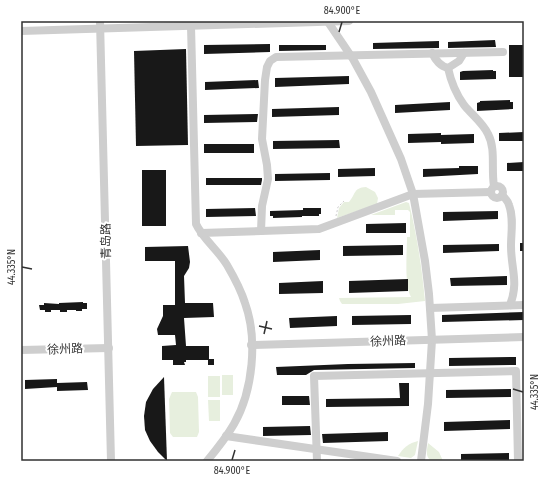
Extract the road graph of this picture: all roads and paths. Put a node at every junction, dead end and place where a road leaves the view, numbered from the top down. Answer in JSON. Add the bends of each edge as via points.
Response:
{"nodes":[{"id":1,"x":349,"y":21,"type":"edge"},
{"id":2,"x":313,"y":22,"type":"edge"},
{"id":3,"x":328,"y":22,"type":"edge"},
{"id":4,"x":100,"y":25,"type":"edge"},
{"id":5,"x":191,"y":26,"type":"junction"},
{"id":6,"x":21,"y":31,"type":"edge"},
{"id":7,"x":503,"y":52,"type":"dead end"},
{"id":8,"x":432,"y":53,"type":"junction"},
{"id":9,"x":464,"y":53,"type":"junction"},
{"id":10,"x":350,"y":55,"type":"junction"},
{"id":11,"x":448,"y":68,"type":"junction"},
{"id":12,"x":493,"y":189,"type":"junction"},
{"id":13,"x":413,"y":194,"type":"junction"},
{"id":14,"x":344,"y":201,"type":"dead end"},
{"id":15,"x":337,"y":222,"type":"junction"},
{"id":16,"x":261,"y":231,"type":"junction"},
{"id":17,"x":201,"y":233,"type":"junction"},
{"id":18,"x":510,"y":305,"type":"junction"},
{"id":19,"x":524,"y":305,"type":"edge"},
{"id":20,"x":430,"y":308,"type":"junction"},
{"id":21,"x":524,"y":337,"type":"edge"},
{"id":22,"x":432,"y":340,"type":"junction"},
{"id":23,"x":251,"y":345,"type":"junction"},
{"id":24,"x":109,"y":348,"type":"junction"},
{"id":25,"x":21,"y":350,"type":"edge"},
{"id":26,"x":430,"y":372,"type":"junction"},
{"id":27,"x":226,"y":436,"type":"junction"},
{"id":28,"x":316,"y":449,"type":"junction"},
{"id":29,"x":111,"y":461,"type":"edge"},
{"id":30,"x":207,"y":461,"type":"edge"},
{"id":31,"x":317,"y":461,"type":"edge"},
{"id":32,"x":397,"y":461,"type":"edge"},
{"id":33,"x":421,"y":461,"type":"edge"},
{"id":34,"x":518,"y":461,"type":"edge"}],
"edges":[{"from":1,"to":3,"type":"street"},
{"from":2,"to":3,"type":"street"},
{"from":2,"to":5,"type":"street"},
{"from":3,"to":10,"type":"street"},
{"from":4,"to":5,"type":"street"},
{"from":4,"to":6,"type":"street"},
{"from":4,"to":24,"type":"street","name":"青岛路"},
{"from":5,"to":17,"type":"street","via":[[196,224]]},
{"from":7,"to":9,"type":"street"},
{"from":8,"to":9,"type":"street"},
{"from":8,"to":10,"type":"street"},
{"from":8,"to":11,"type":"street","via":[[439,64]]},
{"from":9,"to":11,"type":"street","via":[[459,61]]},
{"from":10,"to":13,"type":"street","via":[[387,127]]},
{"from":10,"to":16,"type":"street","via":[[276,57],[270,61],[267,67],[262,139],[268,179],[262,206]]},
{"from":11,"to":12,"type":"street","via":[[457,95],[488,132],[492,142]]},
{"from":12,"to":13,"type":"street"},
{"from":12,"to":18,"type":"street","via":[[501,187],[502,195],[508,200],[511,215],[515,285]]},
{"from":13,"to":15,"type":"street"},
{"from":13,"to":20,"type":"street"},
{"from":14,"to":15,"type":"path","via":[[336,212]]},
{"from":15,"to":16,"type":"street","via":[[319,229]]},
{"from":16,"to":17,"type":"street"},
{"from":17,"to":23,"type":"street","via":[[236,281],[250,320]]},
{"from":18,"to":19,"type":"street"},
{"from":18,"to":20,"type":"street"},
{"from":20,"to":22,"type":"street"},
{"from":21,"to":22,"type":"street","name":"徐州路"},
{"from":22,"to":23,"type":"street","name":"徐州路"},
{"from":22,"to":26,"type":"street"},
{"from":23,"to":27,"type":"street","via":[[250,379],[244,401]]},
{"from":24,"to":25,"type":"street","name":"徐州路"},
{"from":24,"to":29,"type":"street","name":"青岛路"},
{"from":26,"to":28,"type":"street","via":[[314,376]]},
{"from":26,"to":33,"type":"street"},
{"from":26,"to":34,"type":"street","via":[[516,371]]},
{"from":27,"to":28,"type":"street"},
{"from":27,"to":30,"type":"street"},
{"from":28,"to":31,"type":"street"},
{"from":28,"to":32,"type":"street"}]}
